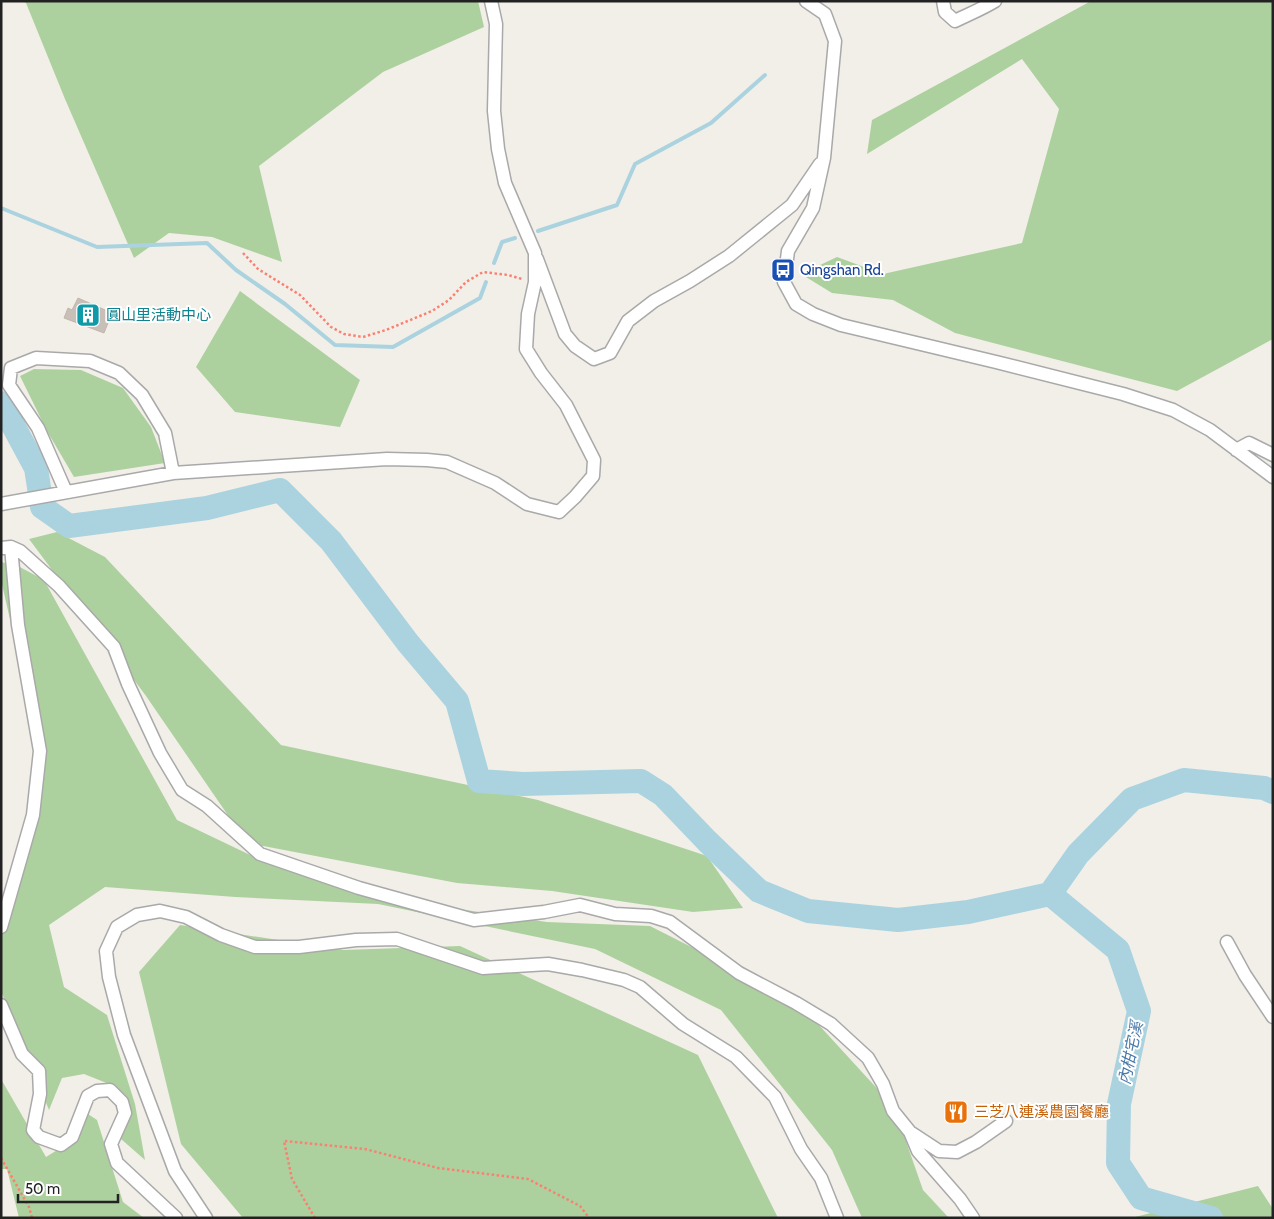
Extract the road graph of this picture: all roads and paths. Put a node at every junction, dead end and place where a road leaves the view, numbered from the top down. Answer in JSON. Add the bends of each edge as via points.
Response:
{"nodes":[{"id":1,"x":491,"y":1,"type":"edge"},
{"id":2,"x":806,"y":1,"type":"edge"},
{"id":3,"x":943,"y":1,"type":"edge"},
{"id":4,"x":995,"y":1,"type":"edge"},
{"id":5,"x":824,"y":158,"type":"junction"},
{"id":6,"x":243,"y":253,"type":"dead end"},
{"id":7,"x":535,"y":253,"type":"junction"},
{"id":8,"x":535,"y":282,"type":"junction"},
{"id":9,"x":1236,"y":450,"type":"junction"},
{"id":10,"x":1273,"y":455,"type":"edge"},
{"id":11,"x":173,"y":473,"type":"junction"},
{"id":12,"x":1273,"y":476,"type":"edge"},
{"id":13,"x":62,"y":493,"type":"junction"},
{"id":14,"x":1,"y":504,"type":"edge"},
{"id":15,"x":6,"y":548,"type":"edge"},
{"id":16,"x":1,"y":927,"type":"edge"},
{"id":17,"x":1226,"y":942,"type":"dead end"},
{"id":18,"x":1,"y":1005,"type":"edge"},
{"id":19,"x":1273,"y":1018,"type":"edge"},
{"id":20,"x":1006,"y":1121,"type":"dead end"},
{"id":21,"x":910,"y":1132,"type":"junction"},
{"id":22,"x":1,"y":1158,"type":"edge"},
{"id":23,"x":32,"y":1218,"type":"edge"},
{"id":24,"x":176,"y":1218,"type":"edge"},
{"id":25,"x":206,"y":1218,"type":"edge"},
{"id":26,"x":315,"y":1218,"type":"edge"},
{"id":27,"x":589,"y":1218,"type":"edge"},
{"id":28,"x":837,"y":1218,"type":"edge"},
{"id":29,"x":974,"y":1218,"type":"edge"}],
"edges":[{"from":1,"to":7,"type":"street","via":[[496,24],[494,111],[498,149],[505,183]]},
{"from":2,"to":5,"type":"street","via":[[825,14],[835,41]]},
{"from":3,"to":4,"type":"street","via":[[945,12],[956,22]]},
{"from":5,"to":7,"type":"street","via":[[792,205],[729,256],[654,301],[628,321],[610,353],[594,359],[575,346],[565,334]]},
{"from":5,"to":9,"type":"street","via":[[813,208],[788,251],[784,282],[796,304],[841,326],[1124,394],[1173,410],[1210,430]]},
{"from":6,"to":8,"type":"path","via":[[258,268],[300,295],[331,327],[344,334],[363,337],[432,311],[483,272]]},
{"from":7,"to":8,"type":"street"},
{"from":8,"to":11,"type":"street","via":[[528,314],[526,349],[540,373],[566,405],[594,460],[593,476],[559,512],[527,504],[495,483],[447,462],[387,459]]},
{"from":9,"to":10,"type":"street","via":[[1249,444]]},
{"from":9,"to":12,"type":"street"},
{"from":11,"to":13,"type":"street"},
{"from":11,"to":13,"type":"street","via":[[164,434],[142,395],[119,373],[90,361],[36,358],[11,368],[9,385],[38,428]]},
{"from":13,"to":14,"type":"street"},
{"from":15,"to":16,"type":"street","via":[[40,752],[33,815]]},
{"from":15,"to":21,"type":"street","via":[[20,551],[59,586],[114,648],[160,753],[182,790],[207,806],[260,854],[359,888],[474,920],[580,905],[670,922],[739,972],[831,1024],[868,1058],[883,1084],[892,1111]]},
{"from":17,"to":19,"type":"street"},
{"from":18,"to":24,"type":"street","via":[[22,1054],[39,1071],[40,1094],[33,1130],[39,1137],[61,1145],[72,1137],[88,1096],[110,1090],[122,1102],[125,1113],[112,1144],[117,1163]]},
{"from":20,"to":21,"type":"street","via":[[957,1152],[939,1151]]},
{"from":21,"to":29,"type":"street","via":[[918,1151]]},
{"from":22,"to":23,"type":"path"},
{"from":25,"to":28,"type":"street","via":[[175,1171],[124,1035],[109,977],[106,951],[117,927],[137,915],[160,911],[186,917],[221,935],[255,947],[396,939],[483,968],[548,964],[624,980],[640,987],[683,1024],[736,1057],[775,1097],[801,1149],[821,1178]]},
{"from":26,"to":27,"type":"path","via":[[292,1179],[284,1141],[365,1149],[438,1168],[528,1179],[580,1206]]}]}
